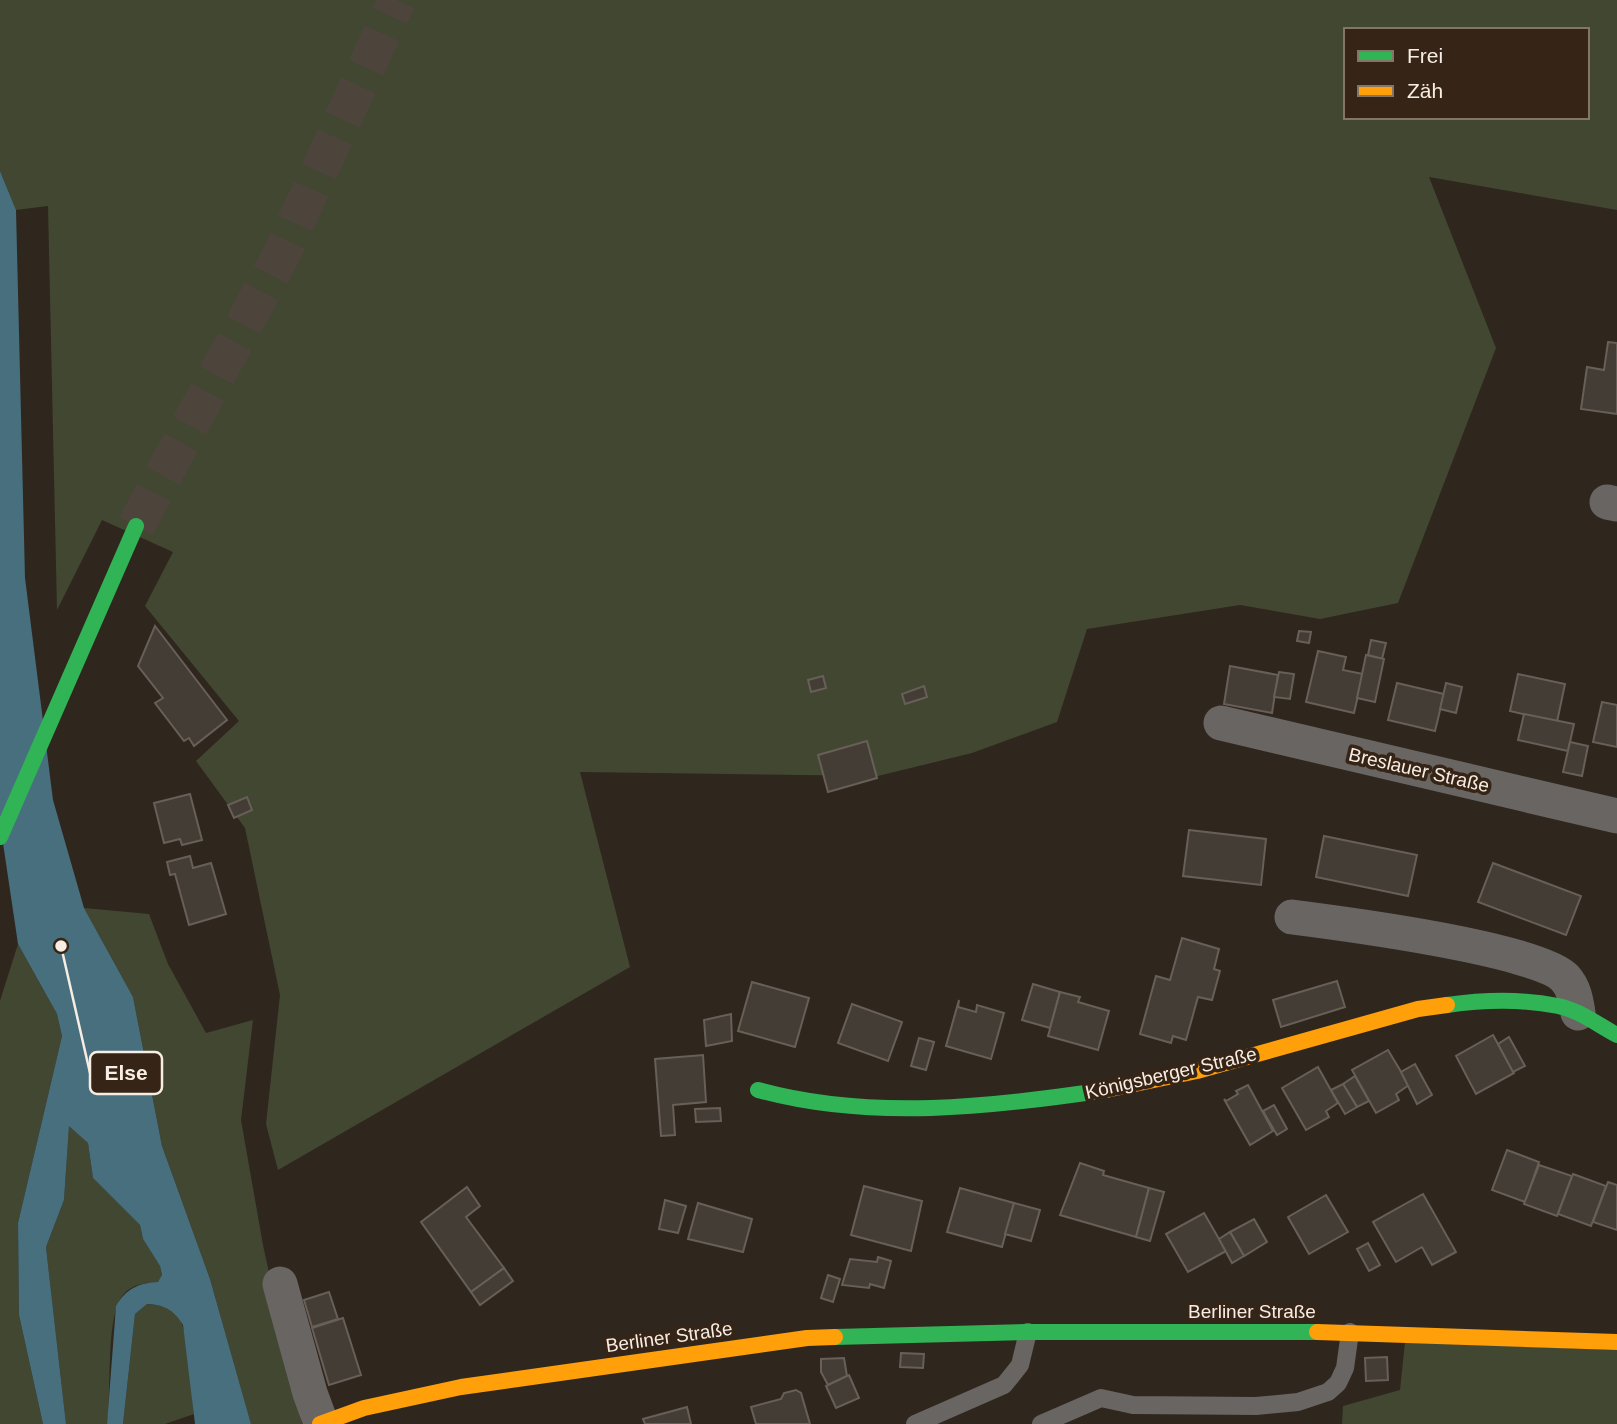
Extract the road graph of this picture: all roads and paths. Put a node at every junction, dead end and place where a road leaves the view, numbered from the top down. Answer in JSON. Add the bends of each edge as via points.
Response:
{"nodes":[{"id":1,"x":136,"y":526,"type":"tunnel mouth"},
{"id":2,"x":1221,"y":723,"type":"dead end"},
{"id":3,"x":1617,"y":816,"type":"edge"},
{"id":4,"x":0,"y":837,"type":"edge"},
{"id":5,"x":1292,"y":917,"type":"dead end"},
{"id":6,"x":1578,"y":1013,"type":"junction"},
{"id":7,"x":1617,"y":1035,"type":"edge"},
{"id":8,"x":758,"y":1090,"type":"dead end"},
{"id":9,"x":280,"y":1284,"type":"dead end"},
{"id":10,"x":1028,"y":1332,"type":"junction"},
{"id":11,"x":1350,"y":1332,"type":"junction"},
{"id":12,"x":1617,"y":1342,"type":"edge"},
{"id":13,"x":321,"y":1423,"type":"edge"},
{"id":14,"x":915,"y":1424,"type":"edge"},
{"id":15,"x":1041,"y":1424,"type":"edge"}],
"edges":[{"from":1,"to":4,"type":"street"},
{"from":2,"to":3,"type":"street","name":"Breslauer Straße"},
{"from":5,"to":6,"type":"street","via":[[1491,949],[1564,976],[1574,992]]},
{"from":6,"to":7,"type":"street","name":"Königsberger Straße"},
{"from":6,"to":8,"type":"street","name":"Königsberger Straße","via":[[1515,1002],[1418,1009],[1129,1087],[964,1107],[864,1109],[801,1102]]},
{"from":9,"to":13,"type":"street"},
{"from":10,"to":11,"type":"street","name":"Berliner Straße"},
{"from":10,"to":13,"type":"street","name":"Berliner Straße","via":[[807,1338],[461,1387],[365,1408]]},
{"from":10,"to":14,"type":"lane","via":[[1020,1366],[1004,1385]]},
{"from":11,"to":12,"type":"street","name":"Berliner Straße"},
{"from":11,"to":15,"type":"lane","via":[[1338,1383],[1328,1392],[1298,1402],[1133,1405],[1101,1398]]}]}
